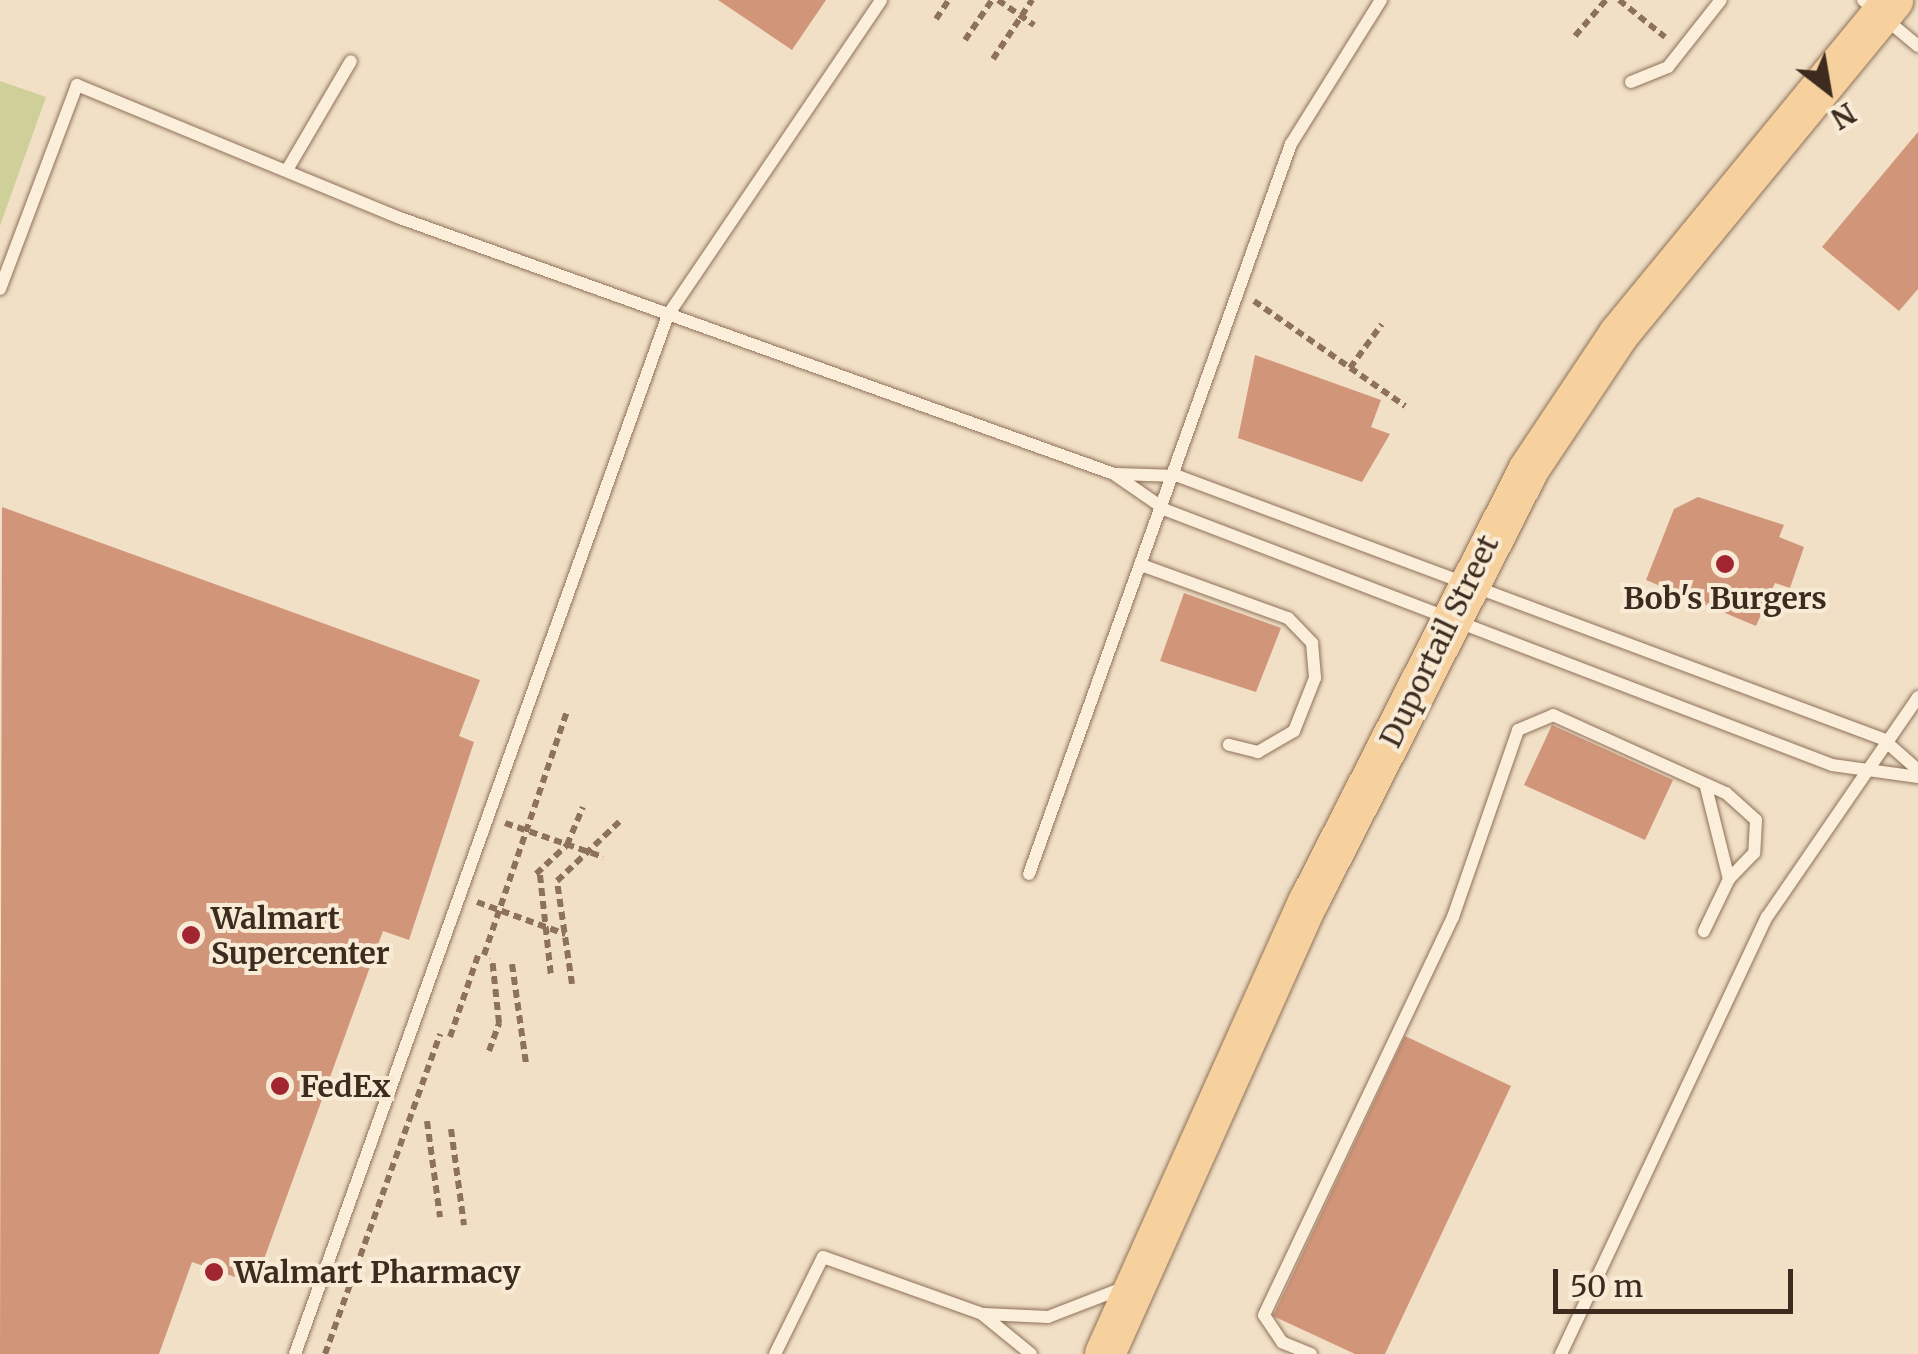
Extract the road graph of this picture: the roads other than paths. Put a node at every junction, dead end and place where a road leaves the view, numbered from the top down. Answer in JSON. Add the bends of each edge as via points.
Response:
{"nodes":[{"id":1,"x":881,"y":0,"type":"edge"},
{"id":2,"x":1380,"y":0,"type":"edge"},
{"id":3,"x":1721,"y":0,"type":"edge"},
{"id":4,"x":1879,"y":5,"type":"edge"},
{"id":5,"x":1918,"y":46,"type":"edge"},
{"id":6,"x":352,"y":62,"type":"dead end"},
{"id":7,"x":1631,"y":82,"type":"dead end"},
{"id":8,"x":288,"y":170,"type":"junction"},
{"id":9,"x":0,"y":289,"type":"edge"},
{"id":10,"x":668,"y":315,"type":"junction"},
{"id":11,"x":1114,"y":474,"type":"junction"},
{"id":12,"x":1178,"y":476,"type":"junction"},
{"id":13,"x":1166,"y":510,"type":"junction"},
{"id":14,"x":1144,"y":566,"type":"junction"},
{"id":15,"x":1458,"y":601,"type":"junction"},
{"id":16,"x":1918,"y":696,"type":"edge"},
{"id":17,"x":1883,"y":739,"type":"junction"},
{"id":18,"x":1229,"y":745,"type":"dead end"},
{"id":19,"x":1918,"y":774,"type":"edge"},
{"id":20,"x":1857,"y":775,"type":"junction"},
{"id":21,"x":1706,"y":788,"type":"junction"},
{"id":22,"x":1028,"y":874,"type":"dead end"},
{"id":23,"x":1729,"y":879,"type":"junction"},
{"id":24,"x":1704,"y":932,"type":"dead end"},
{"id":25,"x":1140,"y":1278,"type":"junction"},
{"id":26,"x":982,"y":1314,"type":"junction"},
{"id":27,"x":295,"y":1354,"type":"edge"},
{"id":28,"x":775,"y":1354,"type":"edge"},
{"id":29,"x":1030,"y":1354,"type":"edge"},
{"id":30,"x":1105,"y":1354,"type":"edge"},
{"id":31,"x":1312,"y":1354,"type":"edge"},
{"id":32,"x":1561,"y":1354,"type":"edge"}],
"edges":[{"from":1,"to":10,"type":"lane"},
{"from":2,"to":12,"type":"lane","via":[[1291,144]]},
{"from":3,"to":7,"type":"lane","via":[[1668,67]]},
{"from":4,"to":5,"type":"lane"},
{"from":4,"to":15,"type":"main road","name":"Duportail Street","via":[[1619,334]]},
{"from":6,"to":8,"type":"lane"},
{"from":8,"to":9,"type":"lane","via":[[77,84]]},
{"from":8,"to":10,"type":"lane"},
{"from":10,"to":11,"type":"lane"},
{"from":10,"to":27,"type":"lane"},
{"from":11,"to":12,"type":"lane"},
{"from":11,"to":13,"type":"lane"},
{"from":12,"to":13,"type":"lane"},
{"from":12,"to":15,"type":"lane"},
{"from":13,"to":14,"type":"lane"},
{"from":13,"to":15,"type":"lane"},
{"from":14,"to":18,"type":"lane","via":[[1288,618],[1312,643],[1315,678],[1294,731],[1258,752]]},
{"from":14,"to":22,"type":"lane"},
{"from":15,"to":17,"type":"lane"},
{"from":15,"to":20,"type":"lane"},
{"from":15,"to":25,"type":"main road","name":"Duportail Street"},
{"from":16,"to":17,"type":"lane"},
{"from":17,"to":19,"type":"lane"},
{"from":17,"to":20,"type":"lane"},
{"from":19,"to":20,"type":"lane"},
{"from":20,"to":32,"type":"lane","via":[[1732,982]]},
{"from":21,"to":23,"type":"lane"},
{"from":21,"to":23,"type":"lane","via":[[1756,820],[1754,853]]},
{"from":21,"to":31,"type":"lane","via":[[1553,715],[1518,730],[1454,917],[1264,1315],[1282,1342]]},
{"from":23,"to":24,"type":"lane"},
{"from":25,"to":26,"type":"lane","via":[[1066,1313]]},
{"from":25,"to":30,"type":"main road","name":"Duportail Street"},
{"from":26,"to":28,"type":"lane","via":[[822,1256]]},
{"from":26,"to":29,"type":"lane"}]}
